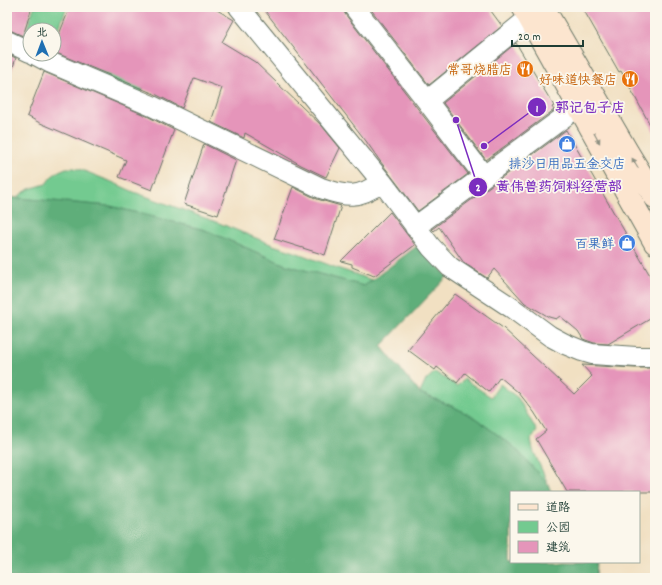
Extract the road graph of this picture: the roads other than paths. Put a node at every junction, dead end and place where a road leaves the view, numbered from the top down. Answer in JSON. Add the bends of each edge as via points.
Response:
{"nodes":[{"id":1,"x":239,"y":7,"type":"edge"},
{"id":2,"x":354,"y":7,"type":"edge"},
{"id":3,"x":531,"y":11,"type":"edge"},
{"id":4,"x":7,"y":41,"type":"edge"},
{"id":5,"x":22,"y":48,"type":"edge"},
{"id":6,"x":49,"y":62,"type":"edge"},
{"id":7,"x":427,"y":101,"type":"junction"},
{"id":8,"x":579,"y":106,"type":"junction"},
{"id":9,"x":484,"y":176,"type":"junction"},
{"id":10,"x":382,"y":182,"type":"junction"},
{"id":11,"x":655,"y":197,"type":"edge"},
{"id":12,"x":415,"y":227,"type":"junction"},
{"id":13,"x":655,"y":243,"type":"edge"},
{"id":14,"x":655,"y":357,"type":"edge"}],
"edges":[{"from":1,"to":10,"type":"street"},
{"from":2,"to":7,"type":"street"},
{"from":3,"to":7,"type":"street"},
{"from":3,"to":8,"type":"main road"},
{"from":11,"to":3,"type":"main road","one_way":true,"via":[[624,146]]},
{"from":4,"to":5,"type":"street"},
{"from":6,"to":10,"type":"street","via":[[152,106],[321,188],[348,196],[363,193]]},
{"from":7,"to":9,"type":"street"},
{"from":8,"to":9,"type":"street"},
{"from":8,"to":13,"type":"main road","one_way":true},
{"from":9,"to":12,"type":"street"},
{"from":10,"to":12,"type":"street"},
{"from":12,"to":14,"type":"street","via":[[450,267],[550,336],[592,354]]}]}
